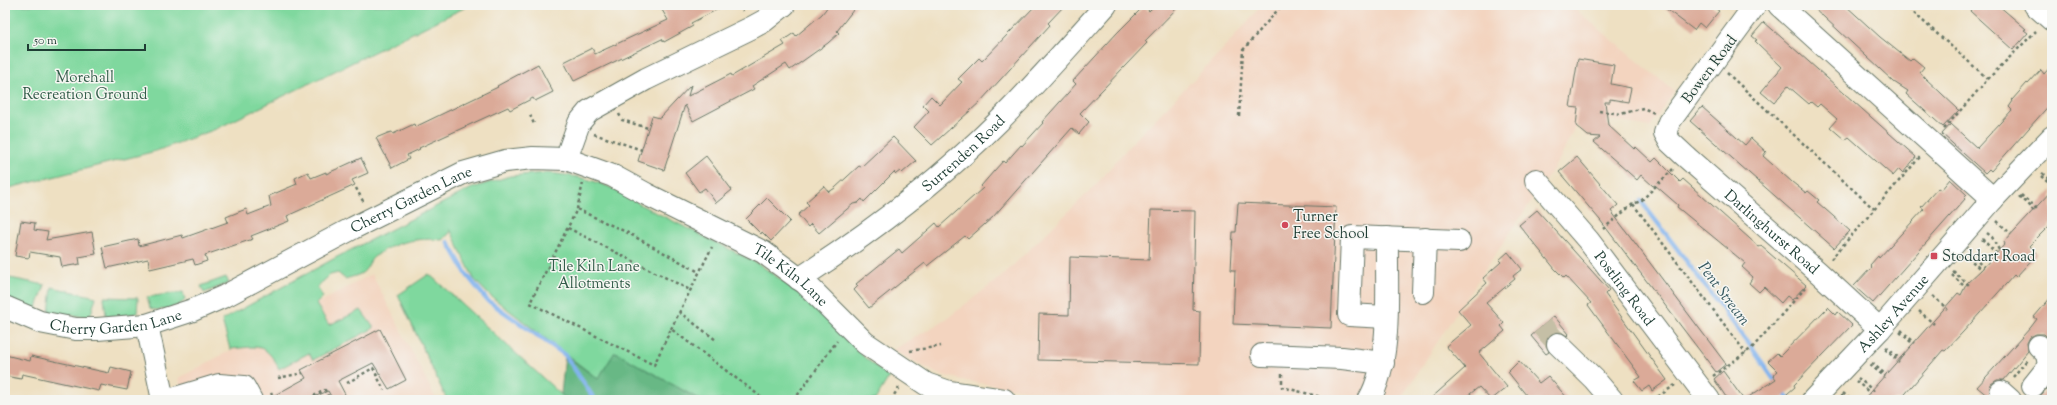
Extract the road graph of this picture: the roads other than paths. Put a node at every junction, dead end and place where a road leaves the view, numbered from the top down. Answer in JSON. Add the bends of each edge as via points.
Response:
{"nodes":[{"id":1,"x":784,"y":5,"type":"edge"},
{"id":2,"x":1106,"y":5,"type":"edge"},
{"id":3,"x":1779,"y":5,"type":"edge"},
{"id":4,"x":2035,"y":5,"type":"edge"},
{"id":5,"x":1753,"y":6,"type":"edge"},
{"id":6,"x":2044,"y":25,"type":"edge"},
{"id":7,"x":1667,"y":128,"type":"joint"},
{"id":8,"x":2052,"y":137,"type":"edge"},
{"id":9,"x":566,"y":159,"type":"junction"},
{"id":10,"x":1536,"y":180,"type":"dead end"},
{"id":11,"x":1994,"y":209,"type":"junction"},
{"id":12,"x":1387,"y":238,"type":"junction"},
{"id":13,"x":1425,"y":240,"type":"junction"},
{"id":14,"x":1459,"y":241,"type":"dead end"},
{"id":15,"x":799,"y":279,"type":"junction"},
{"id":16,"x":1423,"y":292,"type":"dead end"},
{"id":17,"x":5,"y":307,"type":"edge"},
{"id":18,"x":1386,"y":317,"type":"junction"},
{"id":19,"x":147,"y":325,"type":"junction"},
{"id":20,"x":1887,"y":334,"type":"junction"},
{"id":21,"x":1558,"y":344,"type":"tunnel mouth"},
{"id":22,"x":2047,"y":353,"type":"edge"},
{"id":23,"x":1262,"y":355,"type":"dead end"},
{"id":24,"x":1383,"y":363,"type":"junction"},
{"id":25,"x":2019,"y":394,"type":"edge"},
{"id":26,"x":163,"y":400,"type":"edge"},
{"id":27,"x":169,"y":400,"type":"edge"},
{"id":28,"x":251,"y":400,"type":"edge"},
{"id":29,"x":1004,"y":400,"type":"edge"},
{"id":30,"x":1369,"y":400,"type":"edge"},
{"id":31,"x":1612,"y":400,"type":"edge"},
{"id":32,"x":1709,"y":400,"type":"edge"},
{"id":33,"x":1813,"y":400,"type":"edge"}],
"edges":[{"from":1,"to":9,"type":"street","via":[[758,24],[646,79],[589,111],[579,123]]},
{"from":2,"to":15,"type":"street","name":"Surrenden Road","via":[[999,121],[945,172],[866,233]]},
{"from":3,"to":11,"type":"street"},
{"from":4,"to":6,"type":"street"},
{"from":5,"to":7,"type":"street","name":"Bowen Road"},
{"from":7,"to":20,"type":"street","name":"Darlinghurst Road","via":[[1670,142]]},
{"from":8,"to":11,"type":"street","name":"Ashley Avenue"},
{"from":9,"to":15,"type":"street","name":"Tile Kiln Lane","via":[[613,176],[719,232],[764,252]]},
{"from":9,"to":19,"type":"street","name":"Cherry Garden Lane","via":[[533,158],[504,161],[468,172],[353,228],[219,299]]},
{"from":10,"to":32,"type":"street","name":"Postling Road","via":[[1588,240]]},
{"from":11,"to":20,"type":"street","name":"Ashley Avenue"},
{"from":12,"to":13,"type":"street"},
{"from":12,"to":18,"type":"street"},
{"from":12,"to":18,"type":"street","via":[[1352,237],[1349,315]]},
{"from":13,"to":14,"type":"street"},
{"from":13,"to":16,"type":"street"},
{"from":15,"to":29,"type":"street","name":"Tile Kiln Lane","via":[[865,343],[926,384],[949,392]]},
{"from":17,"to":19,"type":"street","name":"Cherry Garden Lane","via":[[40,322],[76,328]]},
{"from":18,"to":24,"type":"street"},
{"from":19,"to":26,"type":"street"},
{"from":20,"to":33,"type":"street","name":"Ashley Avenue"},
{"from":21,"to":31,"type":"street"},
{"from":22,"to":25,"type":"street"},
{"from":23,"to":24,"type":"street","via":[[1342,358]]},
{"from":24,"to":30,"type":"street"},
{"from":27,"to":28,"type":"street","via":[[219,385],[244,387]]}]}
